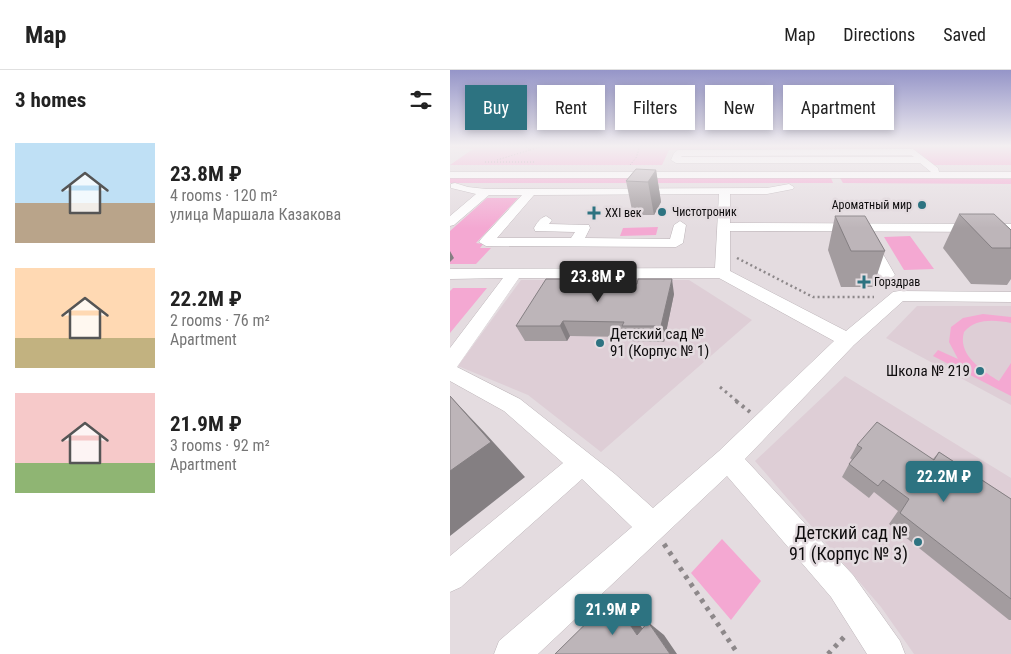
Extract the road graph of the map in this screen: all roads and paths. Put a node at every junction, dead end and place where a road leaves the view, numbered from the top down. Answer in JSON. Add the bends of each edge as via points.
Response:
{"nodes":[{"id":1,"x":886,"y":173,"type":"edge"},
{"id":2,"x":450,"y":174,"type":"edge"},
{"id":3,"x":879,"y":175,"type":"junction"},
{"id":4,"x":1011,"y":176,"type":"edge"},
{"id":5,"x":453,"y":186,"type":"edge"},
{"id":6,"x":532,"y":191,"type":"junction"},
{"id":7,"x":486,"y":192,"type":"junction"},
{"id":8,"x":725,"y":192,"type":"junction"},
{"id":9,"x":546,"y":220,"type":"dead end"},
{"id":10,"x":451,"y":221,"type":"edge"},
{"id":11,"x":680,"y":226,"type":"dead end"},
{"id":12,"x":724,"y":227,"type":"junction"},
{"id":13,"x":971,"y":228,"type":"junction"},
{"id":14,"x":1011,"y":228,"type":"edge"},
{"id":15,"x":865,"y":234,"type":"junction"},
{"id":16,"x":750,"y":240,"type":"dead end"},
{"id":17,"x":985,"y":241,"type":"edge"},
{"id":18,"x":576,"y":242,"type":"junction"},
{"id":19,"x":723,"y":251,"type":"junction"},
{"id":20,"x":722,"y":273,"type":"junction"},
{"id":21,"x":450,"y":274,"type":"edge"},
{"id":22,"x":514,"y":274,"type":"junction"},
{"id":23,"x":887,"y":275,"type":"dead end"},
{"id":24,"x":899,"y":296,"type":"junction"},
{"id":25,"x":1011,"y":297,"type":"edge"},
{"id":26,"x":847,"y":340,"type":"junction"},
{"id":27,"x":450,"y":362,"type":"edge"},
{"id":28,"x":450,"y":372,"type":"edge"},
{"id":29,"x":720,"y":387,"type":"dead end"},
{"id":30,"x":757,"y":419,"type":"dead end"},
{"id":31,"x":728,"y":459,"type":"junction"},
{"id":32,"x":582,"y":463,"type":"junction"},
{"id":33,"x":652,"y":527,"type":"junction"},
{"id":34,"x":450,"y":576,"type":"edge"},
{"id":35,"x":512,"y":654,"type":"edge"},
{"id":36,"x":738,"y":654,"type":"edge"},
{"id":37,"x":887,"y":654,"type":"edge"}],
"edges":[{"from":1,"to":3,"type":"street"},
{"from":2,"to":3,"type":"street"},
{"from":3,"to":4,"type":"street"},
{"from":5,"to":7,"type":"street"},
{"from":5,"to":8,"type":"street","via":[[793,187],[774,191]]},
{"from":6,"to":7,"type":"street"},
{"from":6,"to":8,"type":"street"},
{"from":6,"to":18,"type":"street","via":[[486,242]]},
{"from":7,"to":10,"type":"street"},
{"from":8,"to":12,"type":"street"},
{"from":9,"to":18,"type":"street","via":[[540,228],[584,228]]},
{"from":11,"to":18,"type":"street","via":[[676,243]]},
{"from":12,"to":15,"type":"street"},
{"from":12,"to":19,"type":"street"},
{"from":13,"to":14,"type":"street"},
{"from":13,"to":15,"type":"street"},
{"from":13,"to":17,"type":"street"},
{"from":15,"to":16,"type":"street"},
{"from":15,"to":23,"type":"street"},
{"from":19,"to":20,"type":"street"},
{"from":19,"to":24,"type":"path","via":[[813,297]]},
{"from":20,"to":22,"type":"street"},
{"from":20,"to":26,"type":"street"},
{"from":21,"to":22,"type":"street"},
{"from":22,"to":27,"type":"street"},
{"from":24,"to":25,"type":"street"},
{"from":24,"to":26,"type":"street"},
{"from":26,"to":31,"type":"street"},
{"from":28,"to":32,"type":"street","via":[[512,405]]},
{"from":29,"to":30,"type":"path"},
{"from":31,"to":33,"type":"street"},
{"from":31,"to":37,"type":"street","via":[[842,586]]},
{"from":32,"to":33,"type":"street"},
{"from":32,"to":34,"type":"street"},
{"from":33,"to":35,"type":"street"},
{"from":33,"to":36,"type":"path"}]}
